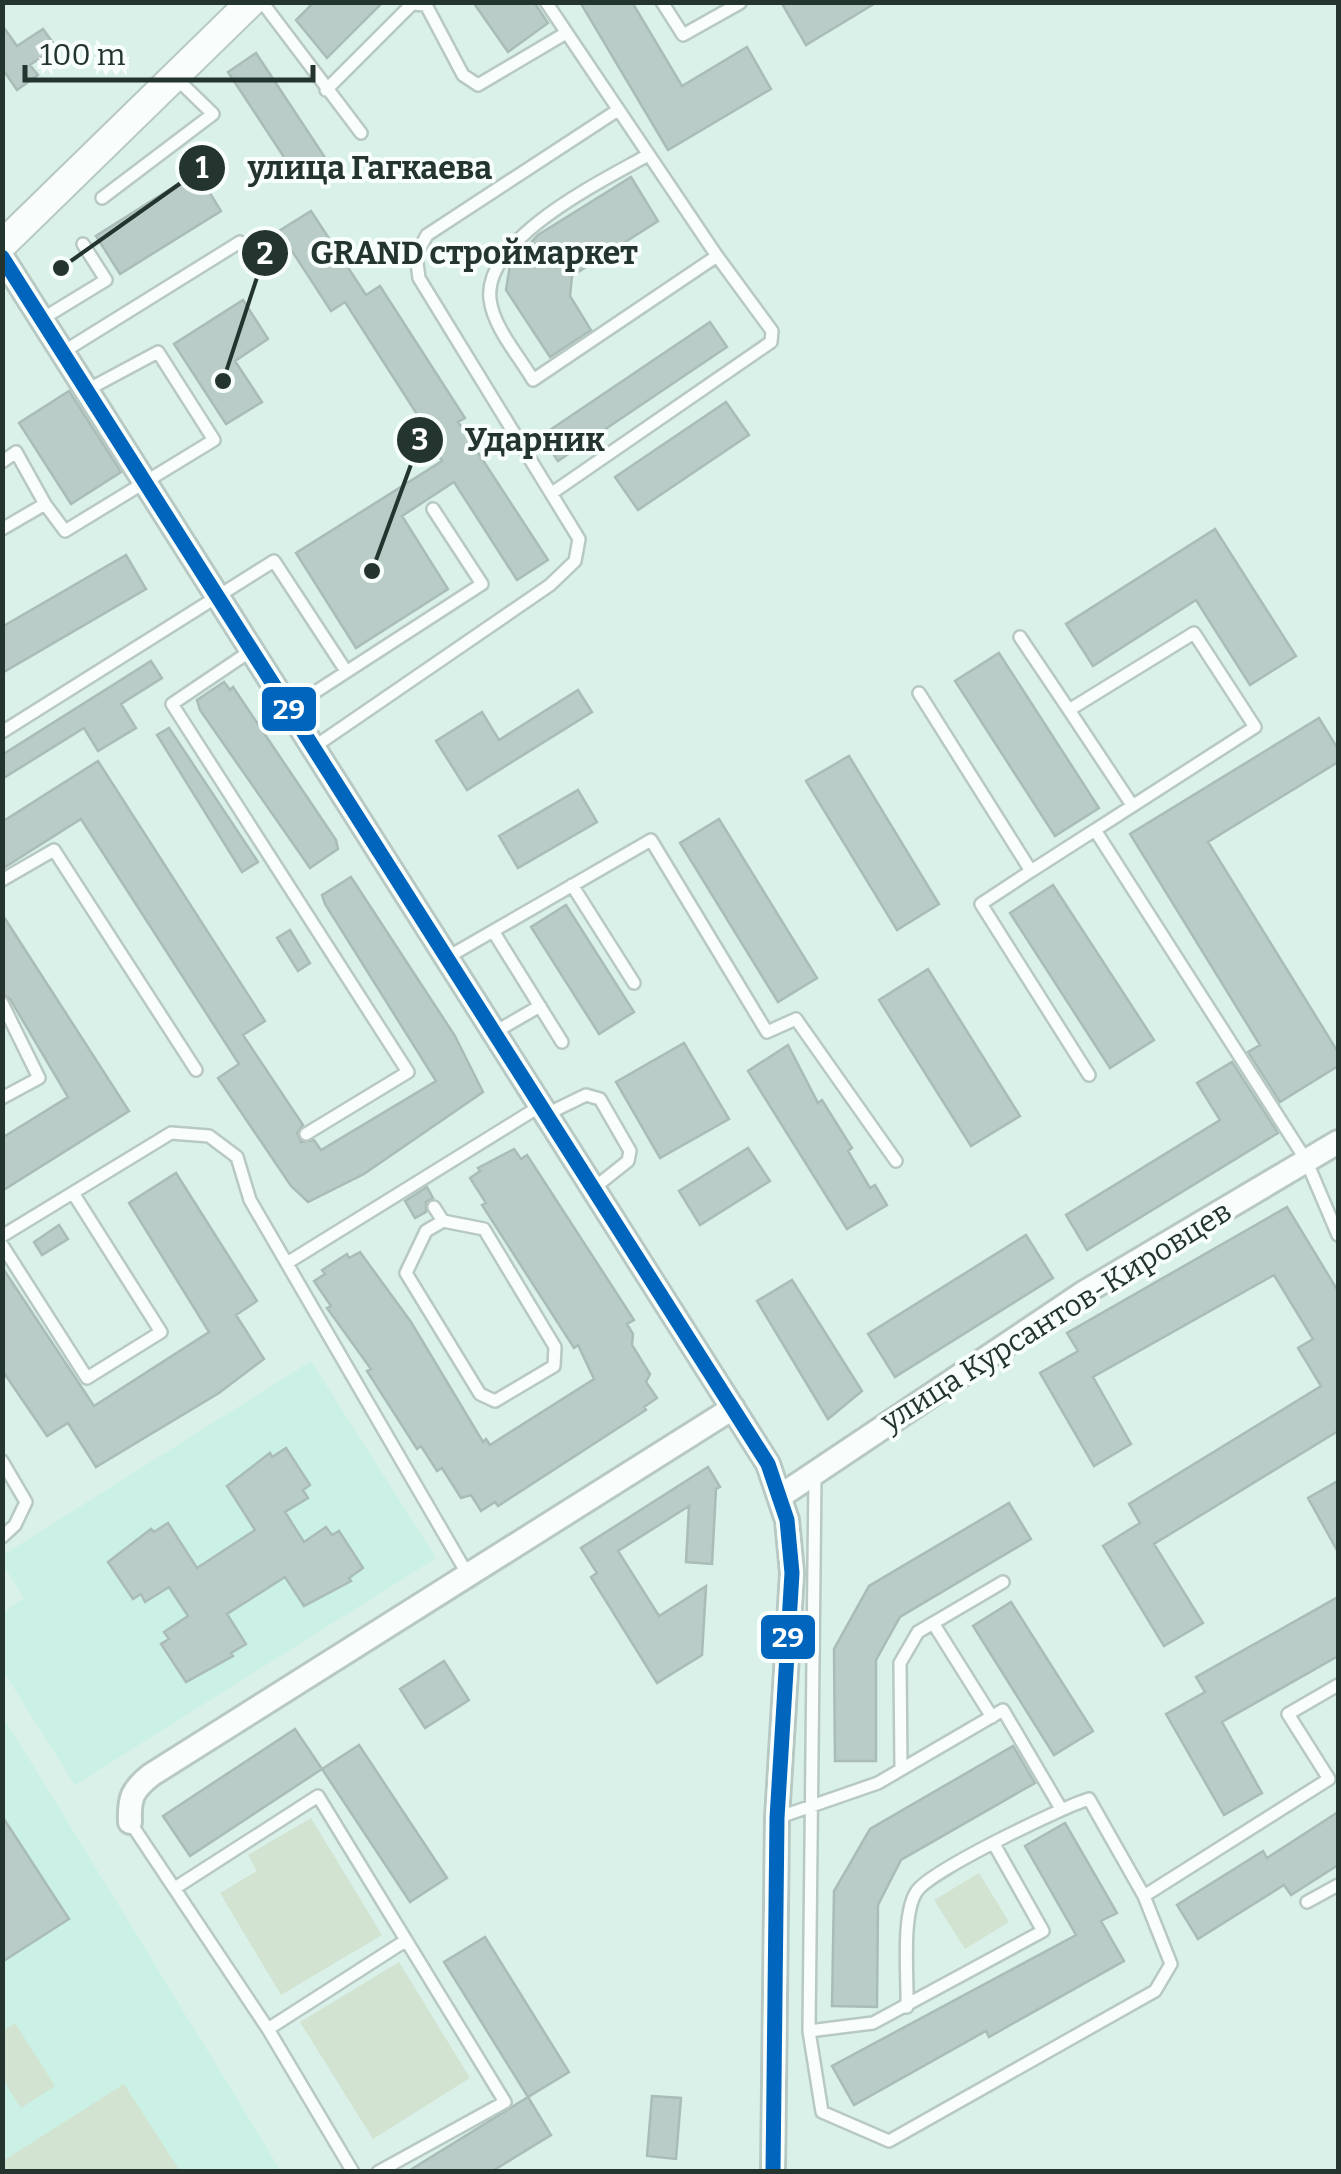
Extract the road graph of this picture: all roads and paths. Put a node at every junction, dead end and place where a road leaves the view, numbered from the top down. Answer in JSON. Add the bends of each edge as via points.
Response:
{"nodes":[{"id":1,"x":251,"y":2,"type":"edge"},
{"id":2,"x":262,"y":2,"type":"edge"},
{"id":3,"x":546,"y":2,"type":"edge"},
{"id":4,"x":662,"y":2,"type":"edge"},
{"id":5,"x":740,"y":3,"type":"edge"},
{"id":6,"x":566,"y":33,"type":"junction"},
{"id":7,"x":176,"y":78,"type":"junction"},
{"id":8,"x":326,"y":90,"type":"junction"},
{"id":9,"x":618,"y":110,"type":"junction"},
{"id":10,"x":360,"y":132,"type":"dead end"},
{"id":11,"x":648,"y":155,"type":"junction"},
{"id":12,"x":102,"y":198,"type":"dead end"},
{"id":13,"x":240,"y":242,"type":"dead end"},
{"id":14,"x":83,"y":244,"type":"dead end"},
{"id":15,"x":2,"y":245,"type":"edge"},
{"id":16,"x":717,"y":256,"type":"junction"},
{"id":17,"x":2,"y":257,"type":"edge"},
{"id":18,"x":42,"y":319,"type":"junction"},
{"id":19,"x":63,"y":352,"type":"junction"},
{"id":20,"x":87,"y":390,"type":"junction"},
{"id":21,"x":2,"y":462,"type":"edge"},
{"id":22,"x":147,"y":484,"type":"junction"},
{"id":23,"x":552,"y":493,"type":"junction"},
{"id":24,"x":45,"y":504,"type":"junction"},
{"id":25,"x":433,"y":509,"type":"dead end"},
{"id":26,"x":2,"y":529,"type":"edge"},
{"id":27,"x":218,"y":596,"type":"junction"},
{"id":28,"x":1020,"y":636,"type":"dead end"},
{"id":29,"x":252,"y":650,"type":"junction"},
{"id":30,"x":346,"y":672,"type":"junction"},
{"id":31,"x":919,"y":693,"type":"dead end"},
{"id":32,"x":289,"y":708,"type":"junction"},
{"id":33,"x":1070,"y":710,"type":"junction"},
{"id":34,"x":2,"y":732,"type":"edge"},
{"id":35,"x":314,"y":747,"type":"junction"},
{"id":36,"x":1132,"y":805,"type":"junction"},
{"id":37,"x":1095,"y":830,"type":"junction"},
{"id":38,"x":1030,"y":871,"type":"junction"},
{"id":39,"x":2,"y":880,"type":"edge"},
{"id":40,"x":572,"y":886,"type":"junction"},
{"id":41,"x":493,"y":931,"type":"junction"},
{"id":42,"x":448,"y":957,"type":"junction"},
{"id":43,"x":634,"y":983,"type":"dead end"},
{"id":44,"x":2,"y":1004,"type":"edge"},
{"id":45,"x":540,"y":1006,"type":"junction"},
{"id":46,"x":495,"y":1032,"type":"junction"},
{"id":47,"x":562,"y":1042,"type":"dead end"},
{"id":48,"x":196,"y":1070,"type":"dead end"},
{"id":49,"x":1089,"y":1075,"type":"dead end"},
{"id":50,"x":2,"y":1098,"type":"edge"},
{"id":51,"x":545,"y":1110,"type":"junction"},
{"id":52,"x":306,"y":1134,"type":"dead end"},
{"id":53,"x":1338,"y":1142,"type":"edge"},
{"id":54,"x":1306,"y":1160,"type":"junction"},
{"id":55,"x":896,"y":1161,"type":"dead end"},
{"id":56,"x":594,"y":1188,"type":"junction"},
{"id":57,"x":73,"y":1192,"type":"junction"},
{"id":58,"x":434,"y":1207,"type":"dead end"},
{"id":59,"x":418,"y":1217,"type":"dead end"},
{"id":60,"x":443,"y":1221,"type":"junction"},
{"id":61,"x":426,"y":1231,"type":"junction"},
{"id":62,"x":1338,"y":1235,"type":"edge"},
{"id":63,"x":2,"y":1236,"type":"edge"},
{"id":64,"x":2,"y":1245,"type":"edge"},
{"id":65,"x":287,"y":1263,"type":"junction"},
{"id":66,"x":732,"y":1408,"type":"junction"},
{"id":67,"x":2,"y":1461,"type":"edge"},
{"id":68,"x":815,"y":1470,"type":"junction"},
{"id":69,"x":779,"y":1496,"type":"junction"},
{"id":70,"x":2,"y":1537,"type":"edge"},
{"id":71,"x":468,"y":1575,"type":"junction"},
{"id":72,"x":1003,"y":1582,"type":"dead end"},
{"id":73,"x":932,"y":1623,"type":"junction"},
{"id":74,"x":1338,"y":1686,"type":"edge"},
{"id":75,"x":992,"y":1717,"type":"junction"},
{"id":76,"x":901,"y":1770,"type":"junction"},
{"id":77,"x":810,"y":1806,"type":"junction"},
{"id":78,"x":1060,"y":1808,"type":"junction"},
{"id":79,"x":777,"y":1818,"type":"junction"},
{"id":80,"x":130,"y":1822,"type":"joint"},
{"id":81,"x":994,"y":1844,"type":"junction"},
{"id":82,"x":1338,"y":1885,"type":"edge"},
{"id":83,"x":176,"y":1888,"type":"junction"},
{"id":84,"x":1144,"y":1896,"type":"junction"},
{"id":85,"x":1307,"y":1902,"type":"dead end"},
{"id":86,"x":405,"y":1940,"type":"junction"},
{"id":87,"x":907,"y":2007,"type":"junction"},
{"id":88,"x":268,"y":2029,"type":"junction"},
{"id":89,"x":809,"y":2031,"type":"junction"},
{"id":90,"x":353,"y":2172,"type":"edge"},
{"id":91,"x":378,"y":2172,"type":"edge"},
{"id":92,"x":773,"y":2172,"type":"edge"}],
"edges":[{"from":1,"to":7,"type":"street"},
{"from":2,"to":8,"type":"lane"},
{"from":3,"to":6,"type":"lane"},
{"from":4,"to":5,"type":"lane","via":[[683,35]]},
{"from":6,"to":8,"type":"lane","via":[[478,84],[463,75],[426,5],[412,4]]},
{"from":6,"to":9,"type":"lane"},
{"from":7,"to":12,"type":"lane","via":[[214,114]]},
{"from":7,"to":15,"type":"street"},
{"from":8,"to":10,"type":"lane"},
{"from":9,"to":11,"type":"lane"},
{"from":9,"to":23,"type":"lane","via":[[427,235],[416,256],[419,278]]},
{"from":11,"to":16,"type":"lane"},
{"from":11,"to":16,"type":"lane","via":[[527,231],[491,279],[492,311],[533,380]]},
{"from":13,"to":19,"type":"lane"},
{"from":14,"to":18,"type":"lane","via":[[106,280]]},
{"from":16,"to":23,"type":"lane","via":[[772,332],[771,342]]},
{"from":17,"to":18,"type":"street"},
{"from":18,"to":19,"type":"street"},
{"from":19,"to":20,"type":"street"},
{"from":20,"to":22,"type":"street"},
{"from":20,"to":22,"type":"lane","via":[[158,352],[168,366],[214,440]]},
{"from":21,"to":24,"type":"lane","via":[[16,452]]},
{"from":22,"to":24,"type":"lane","via":[[65,531]]},
{"from":22,"to":27,"type":"street"},
{"from":23,"to":35,"type":"lane","via":[[579,539],[576,561]]},
{"from":24,"to":26,"type":"lane"},
{"from":25,"to":30,"type":"lane","via":[[482,584]]},
{"from":27,"to":29,"type":"street"},
{"from":27,"to":30,"type":"lane","via":[[274,561]]},
{"from":27,"to":34,"type":"lane"},
{"from":28,"to":33,"type":"lane"},
{"from":29,"to":32,"type":"street"},
{"from":29,"to":52,"type":"lane","via":[[172,704],[408,1072]]},
{"from":30,"to":32,"type":"lane"},
{"from":31,"to":38,"type":"lane"},
{"from":32,"to":35,"type":"street"},
{"from":33,"to":36,"type":"lane"},
{"from":33,"to":36,"type":"lane","via":[[1194,633],[1255,727]]},
{"from":35,"to":42,"type":"street"},
{"from":36,"to":37,"type":"lane"},
{"from":37,"to":38,"type":"lane"},
{"from":37,"to":54,"type":"lane"},
{"from":38,"to":49,"type":"lane","via":[[980,904]]},
{"from":39,"to":48,"type":"lane","via":[[54,850]]},
{"from":40,"to":41,"type":"lane"},
{"from":40,"to":43,"type":"lane"},
{"from":40,"to":55,"type":"lane","via":[[650,840],[767,1032],[796,1018]]},
{"from":41,"to":42,"type":"lane"},
{"from":41,"to":45,"type":"lane"},
{"from":42,"to":46,"type":"street"},
{"from":44,"to":50,"type":"lane","via":[[38,1078]]},
{"from":45,"to":46,"type":"lane"},
{"from":45,"to":47,"type":"lane"},
{"from":46,"to":51,"type":"street"},
{"from":51,"to":56,"type":"street"},
{"from":51,"to":56,"type":"lane","via":[[586,1096],[600,1099],[630,1151],[628,1161]]},
{"from":51,"to":65,"type":"lane"},
{"from":53,"to":54,"type":"street","name":"улица Курсантов-Кировцев"},
{"from":54,"to":62,"type":"lane"},
{"from":54,"to":68,"type":"street","name":"улица Курсантов-Кировцев","via":[[1085,1292]]},
{"from":56,"to":66,"type":"street"},
{"from":57,"to":63,"type":"lane"},
{"from":57,"to":64,"type":"lane","via":[[162,1332],[88,1378]]},
{"from":57,"to":65,"type":"lane","via":[[171,1133],[209,1136],[237,1157],[250,1200]]},
{"from":58,"to":60,"type":"lane"},
{"from":59,"to":61,"type":"lane"},
{"from":60,"to":61,"type":"lane"},
{"from":60,"to":61,"type":"lane","via":[[484,1229],[555,1348],[554,1366],[495,1401],[480,1394],[406,1273]]},
{"from":65,"to":71,"type":"lane"},
{"from":66,"to":69,"type":"street","via":[[768,1464]]},
{"from":66,"to":71,"type":"street"},
{"from":67,"to":70,"type":"lane","via":[[26,1502]]},
{"from":68,"to":69,"type":"street","name":"улица Курсантов-Кировцев"},
{"from":68,"to":77,"type":"lane"},
{"from":69,"to":79,"type":"street","via":[[792,1573]]},
{"from":71,"to":80,"type":"street","via":[[151,1775],[129,1799]]},
{"from":72,"to":73,"type":"lane"},
{"from":73,"to":75,"type":"lane"},
{"from":73,"to":76,"type":"lane","via":[[918,1632],[900,1663]]},
{"from":74,"to":84,"type":"lane","via":[[1288,1714],[1329,1779]]},
{"from":75,"to":76,"type":"lane"},
{"from":75,"to":78,"type":"lane","via":[[1003,1710]]},
{"from":76,"to":77,"type":"lane"},
{"from":77,"to":79,"type":"lane"},
{"from":77,"to":89,"type":"lane"},
{"from":78,"to":81,"type":"lane"},
{"from":78,"to":84,"type":"lane","via":[[1089,1799]]},
{"from":79,"to":92,"type":"street"},
{"from":80,"to":83,"type":"lane"},
{"from":81,"to":87,"type":"lane","via":[[918,1888],[909,1910]]},
{"from":81,"to":87,"type":"lane","via":[[1043,1931]]},
{"from":82,"to":85,"type":"lane"},
{"from":83,"to":86,"type":"lane","via":[[318,1796]]},
{"from":83,"to":88,"type":"lane"},
{"from":84,"to":89,"type":"lane","via":[[1171,1964],[1155,1991],[889,2141],[822,2112]]},
{"from":86,"to":88,"type":"lane"},
{"from":86,"to":91,"type":"lane","via":[[505,2102]]},
{"from":87,"to":89,"type":"lane","via":[[874,2022]]},
{"from":88,"to":90,"type":"lane"}]}
